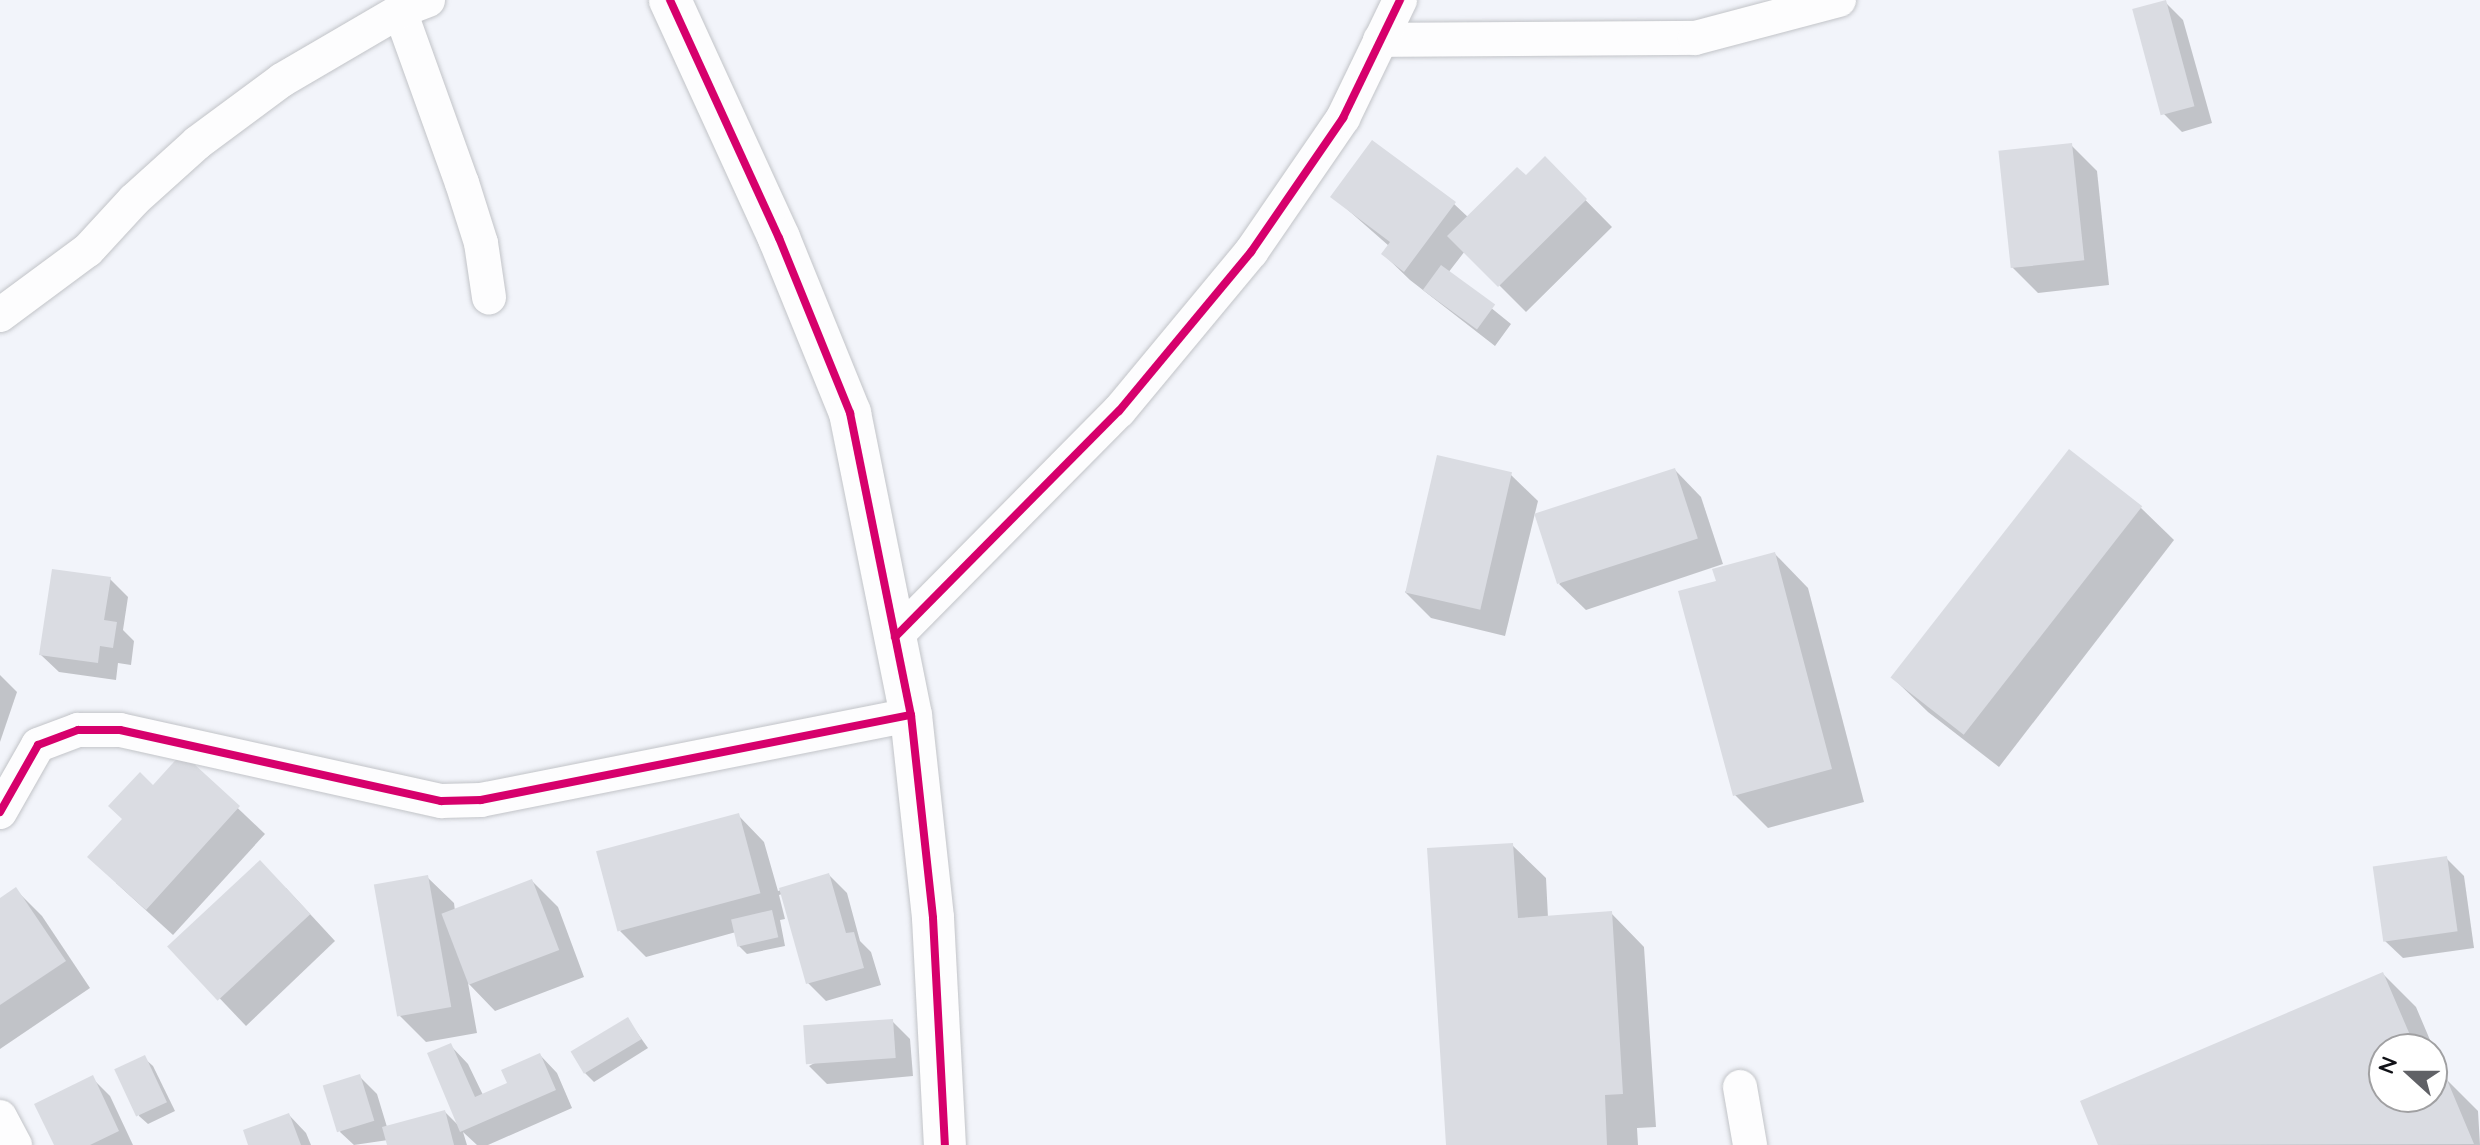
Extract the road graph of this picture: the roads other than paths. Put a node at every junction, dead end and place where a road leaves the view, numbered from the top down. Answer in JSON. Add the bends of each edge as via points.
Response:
{"nodes":[{"id":1,"x":670,"y":0,"type":"edge"},
{"id":2,"x":1400,"y":0,"type":"edge"},
{"id":3,"x":1839,"y":0,"type":"edge"},
{"id":4,"x":414,"y":6,"type":"edge"},
{"id":5,"x":1380,"y":40,"type":"junction"},
{"id":6,"x":489,"y":297,"type":"dead end"},
{"id":7,"x":0,"y":315,"type":"edge"},
{"id":8,"x":895,"y":637,"type":"junction"},
{"id":9,"x":911,"y":715,"type":"junction"},
{"id":10,"x":0,"y":812,"type":"edge"},
{"id":11,"x":1740,"y":1087,"type":"dead end"},
{"id":12,"x":0,"y":1117,"type":"edge"},
{"id":13,"x":15,"y":1145,"type":"edge"},
{"id":14,"x":945,"y":1145,"type":"edge"},
{"id":15,"x":1750,"y":1145,"type":"edge"}],
"edges":[{"from":1,"to":8,"type":"street","via":[[779,238],[850,413]]},
{"from":2,"to":5,"type":"street"},
{"from":3,"to":5,"type":"street","via":[[1695,38]]},
{"from":4,"to":6,"type":"street","via":[[481,243]]},
{"from":4,"to":7,"type":"street","via":[[282,80],[197,143],[88,250]]},
{"from":5,"to":8,"type":"street","via":[[1343,118],[1251,252],[1119,411]]},
{"from":8,"to":9,"type":"street"},
{"from":9,"to":10,"type":"street","via":[[481,800],[441,801],[120,730],[78,730],[38,745]]},
{"from":9,"to":14,"type":"street","via":[[933,918]]},
{"from":11,"to":15,"type":"street"},
{"from":12,"to":13,"type":"street"}]}
